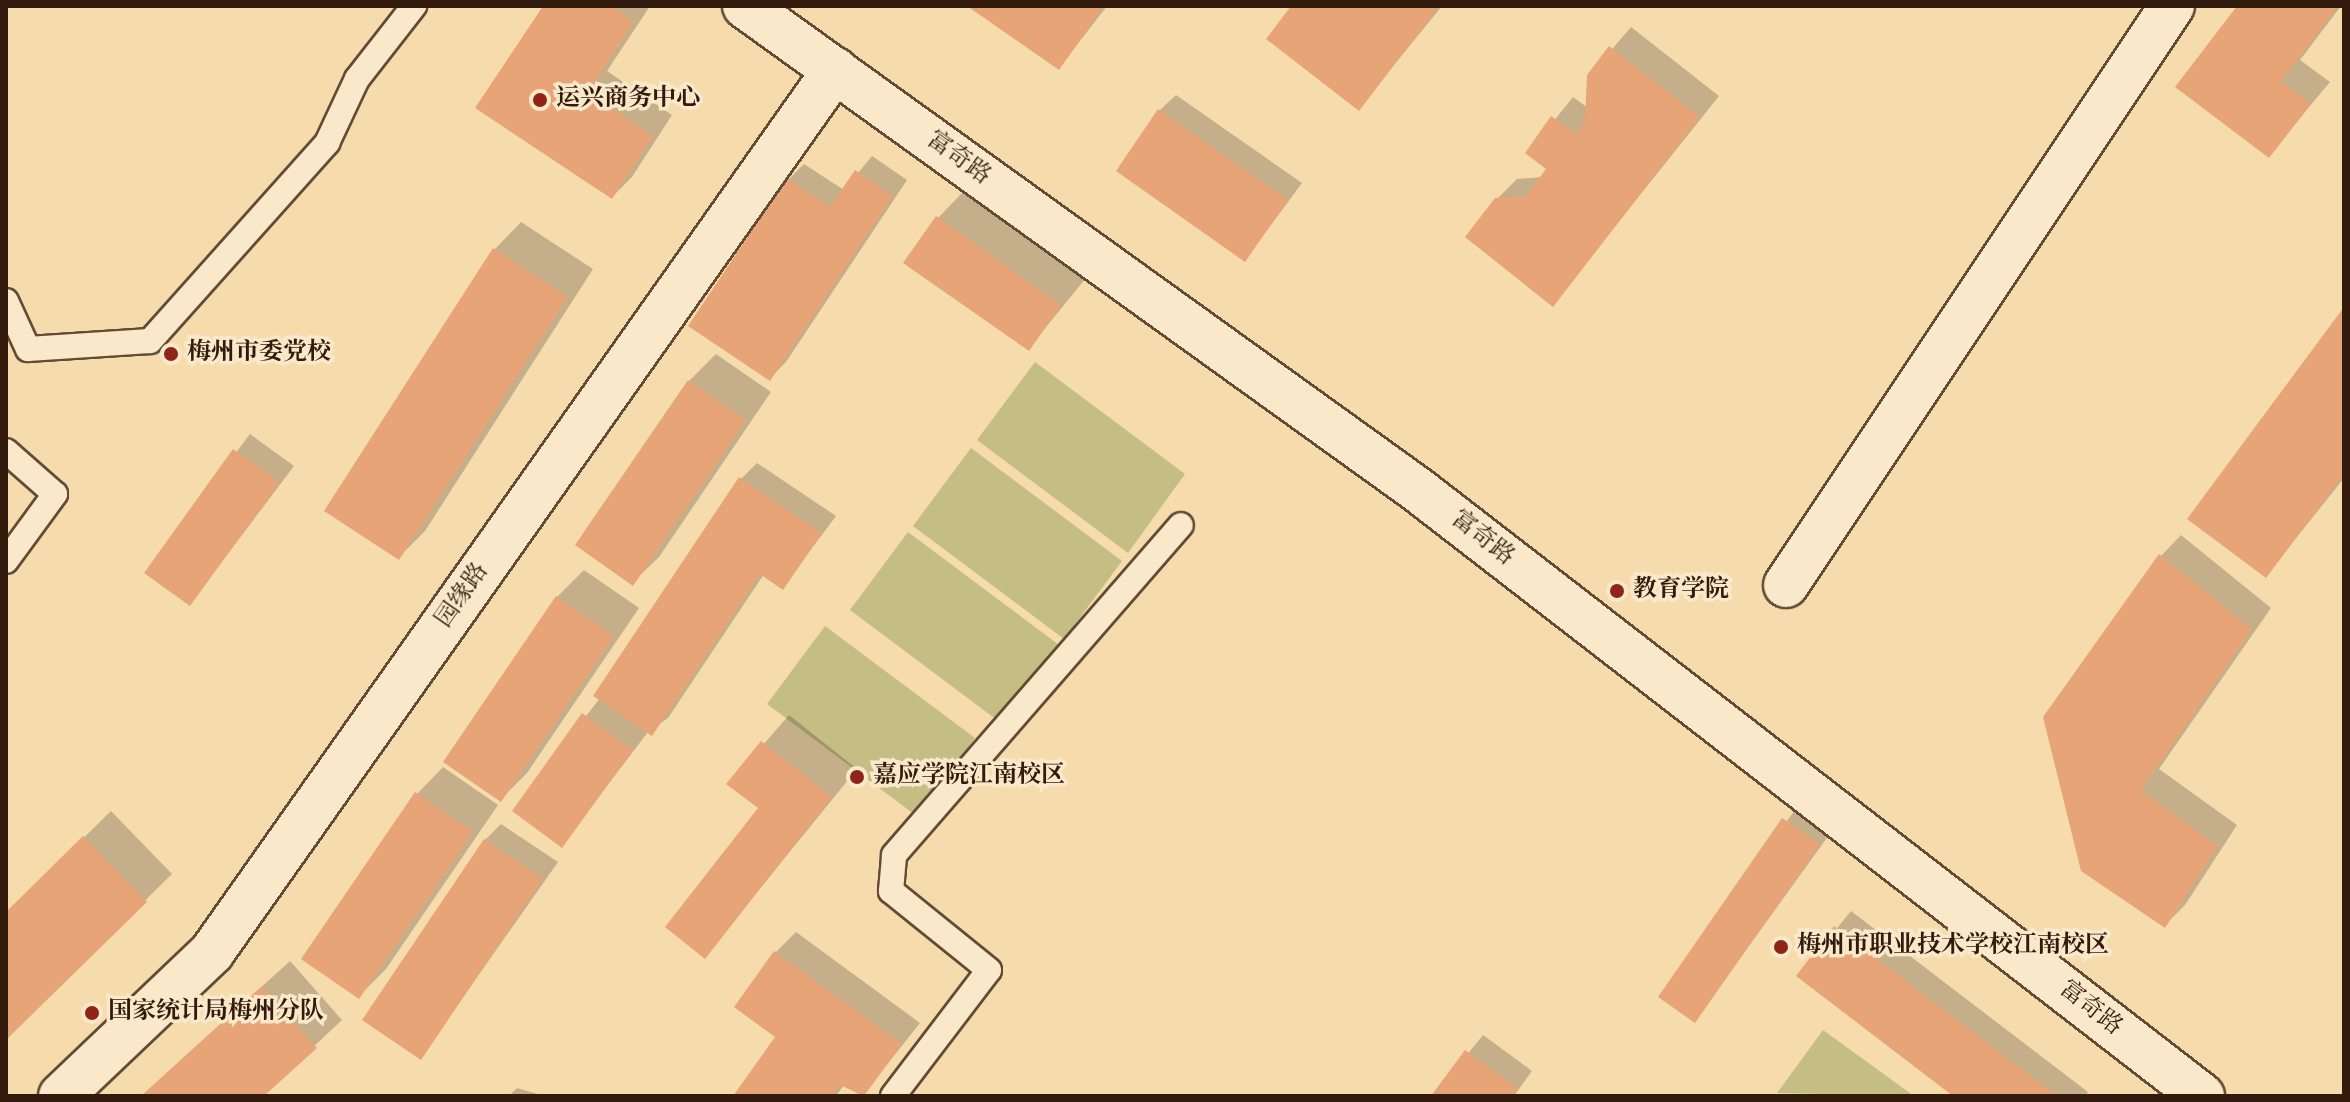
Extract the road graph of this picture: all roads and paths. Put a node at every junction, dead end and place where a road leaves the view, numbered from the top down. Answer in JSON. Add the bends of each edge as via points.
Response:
{"nodes":[{"id":1,"x":414,"y":6,"type":"edge"},
{"id":2,"x":745,"y":6,"type":"edge"},
{"id":3,"x":2172,"y":6,"type":"edge"},
{"id":4,"x":835,"y":70,"type":"junction"},
{"id":5,"x":6,"y":301,"type":"edge"},
{"id":6,"x":6,"y":451,"type":"edge"},
{"id":7,"x":1181,"y":525,"type":"dead end"},
{"id":8,"x":6,"y":561,"type":"edge"},
{"id":9,"x":1786,"y":585,"type":"dead end"},
{"id":10,"x":61,"y":1096,"type":"edge"},
{"id":11,"x":893,"y":1096,"type":"edge"},
{"id":12,"x":2202,"y":1096,"type":"edge"}],
"edges":[{"from":1,"to":5,"type":"lane","via":[[357,79],[327,143],[150,341],[28,349]]},
{"from":2,"to":4,"type":"street","name":"富奇路"},
{"from":3,"to":9,"type":"street"},
{"from":4,"to":10,"type":"street","name":"园缘路","via":[[212,952]]},
{"from":4,"to":12,"type":"street","name":"富奇路","via":[[1418,490]]},
{"from":6,"to":8,"type":"lane","via":[[55,494]]},
{"from":7,"to":11,"type":"lane","via":[[894,855],[891,891],[989,970]]}]}
